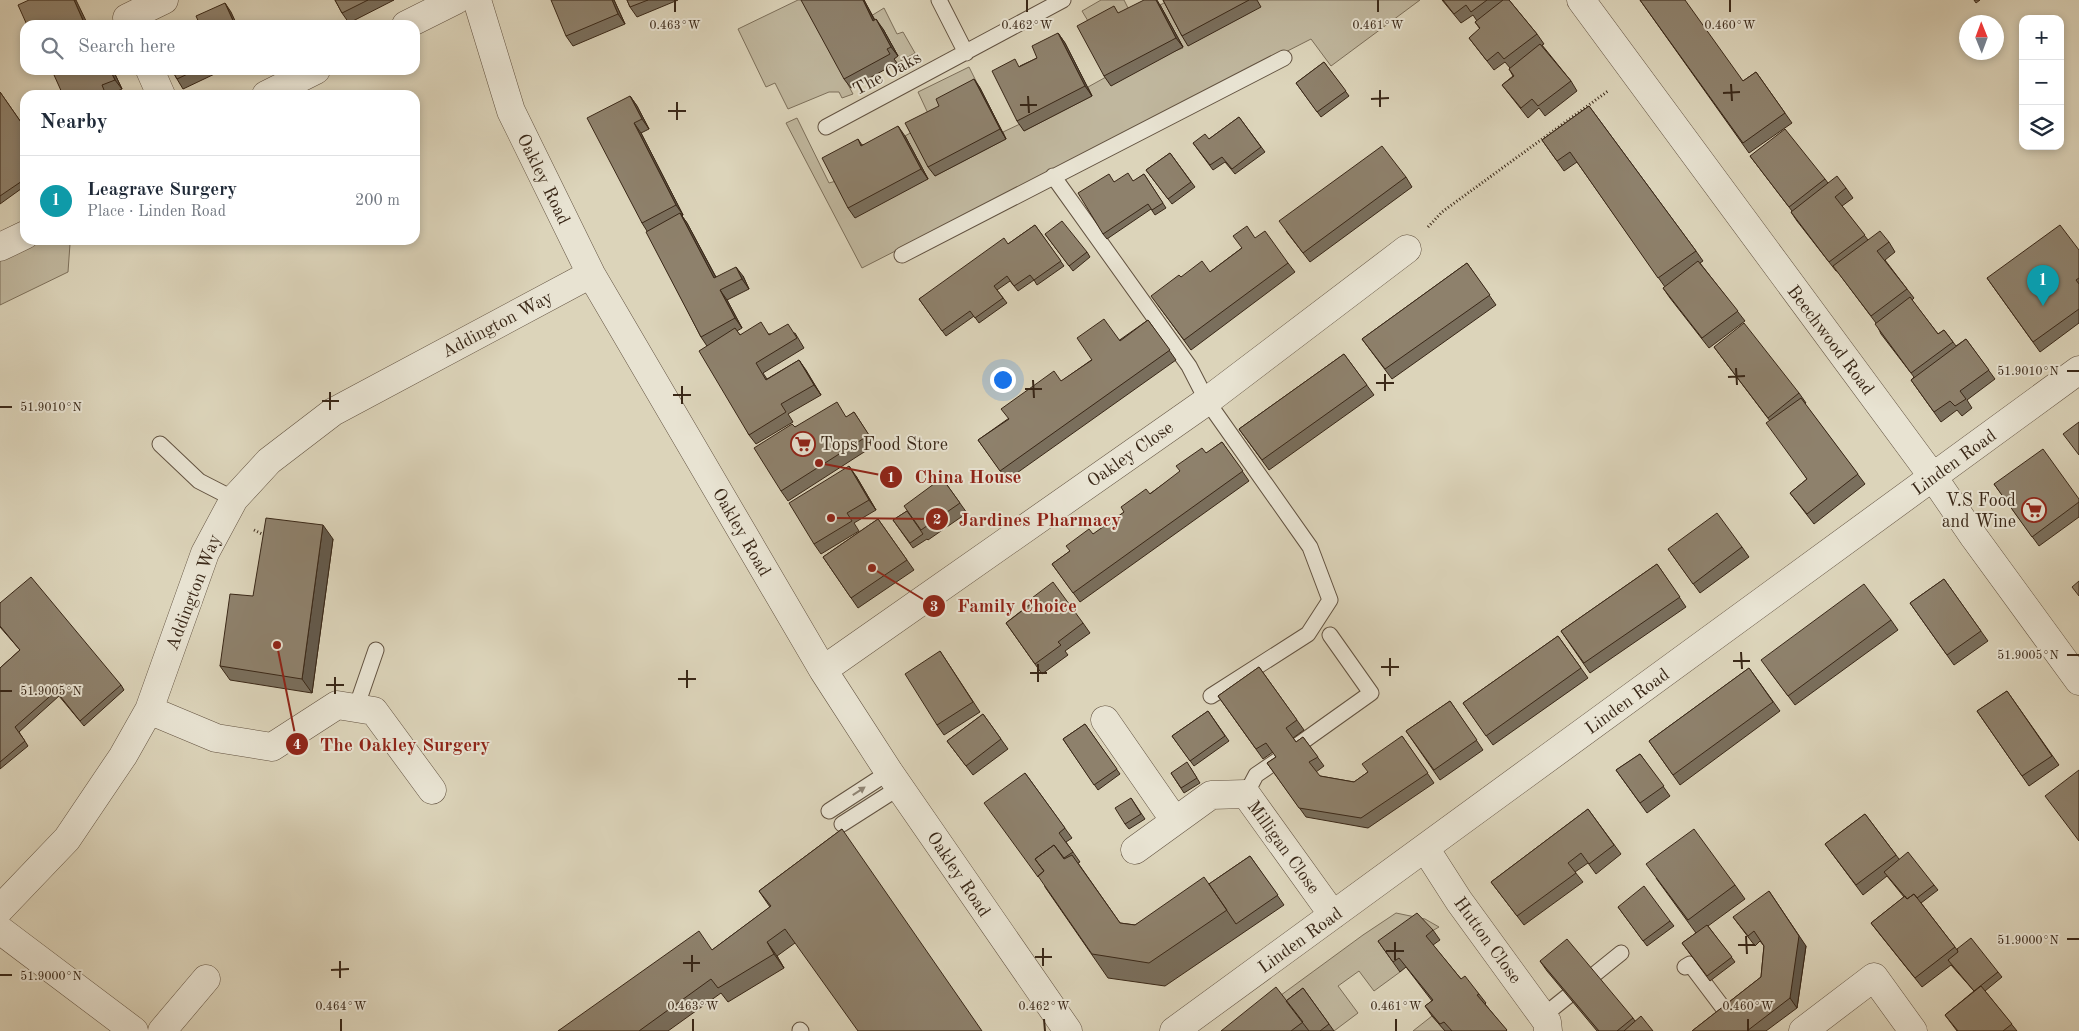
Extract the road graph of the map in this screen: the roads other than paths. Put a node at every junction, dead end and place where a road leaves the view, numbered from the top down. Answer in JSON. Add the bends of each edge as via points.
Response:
{"nodes":[{"id":1,"x":164,"y":0,"type":"edge"},
{"id":2,"x":456,"y":0,"type":"edge"},
{"id":3,"x":477,"y":0,"type":"edge"},
{"id":4,"x":939,"y":0,"type":"edge"},
{"id":5,"x":1063,"y":0,"type":"edge"},
{"id":6,"x":1581,"y":0,"type":"edge"},
{"id":7,"x":124,"y":14,"type":"edge"},
{"id":8,"x":416,"y":20,"type":"edge"},
{"id":9,"x":966,"y":53,"type":"junction"},
{"id":10,"x":1284,"y":58,"type":"dead end"},
{"id":11,"x":152,"y":75,"type":"edge"},
{"id":12,"x":306,"y":75,"type":"edge"},
{"id":13,"x":159,"y":90,"type":"edge"},
{"id":14,"x":276,"y":90,"type":"edge"},
{"id":15,"x":826,"y":127,"type":"dead end"},
{"id":16,"x":1053,"y":176,"type":"junction"},
{"id":17,"x":20,"y":237,"type":"edge"},
{"id":18,"x":0,"y":247,"type":"edge"},
{"id":19,"x":1407,"y":249,"type":"road end"},
{"id":20,"x":902,"y":255,"type":"dead end"},
{"id":21,"x":591,"y":274,"type":"junction"},
{"id":22,"x":2079,"y":370,"type":"edge"},
{"id":23,"x":1207,"y":401,"type":"junction"},
{"id":24,"x":160,"y":444,"type":"dead end"},
{"id":25,"x":1933,"y":477,"type":"junction"},
{"id":26,"x":228,"y":508,"type":"junction"},
{"id":27,"x":1330,"y":635,"type":"dead end"},
{"id":28,"x":376,"y":650,"type":"dead end"},
{"id":29,"x":823,"y":670,"type":"junction"},
{"id":30,"x":2079,"y":681,"type":"edge"},
{"id":31,"x":1211,"y":696,"type":"dead end"},
{"id":32,"x":356,"y":708,"type":"junction"},
{"id":33,"x":149,"y":710,"type":"junction"},
{"id":34,"x":1105,"y":720,"type":"dead end"},
{"id":35,"x":1298,"y":745,"type":"edge"},
{"id":36,"x":1278,"y":760,"type":"edge"},
{"id":37,"x":894,"y":779,"type":"junction"},
{"id":38,"x":432,"y":790,"type":"dead end"},
{"id":39,"x":1246,"y":794,"type":"junction"},
{"id":40,"x":829,"y":811,"type":"dead end"},
{"id":41,"x":1175,"y":821,"type":"junction"},
{"id":42,"x":842,"y":824,"type":"dead end"},
{"id":43,"x":1425,"y":848,"type":"junction"},
{"id":44,"x":1135,"y":850,"type":"dead end"},
{"id":45,"x":0,"y":909,"type":"edge"},
{"id":46,"x":1333,"y":915,"type":"junction"},
{"id":47,"x":0,"y":930,"type":"edge"},
{"id":48,"x":1621,"y":953,"type":"dead end"},
{"id":49,"x":1685,"y":967,"type":"dead end"},
{"id":50,"x":1595,"y":974,"type":"edge"},
{"id":51,"x":206,"y":979,"type":"dead end"},
{"id":52,"x":1568,"y":996,"type":"edge"},
{"id":53,"x":1730,"y":1017,"type":"edge"},
{"id":54,"x":1545,"y":1023,"type":"edge"},
{"id":55,"x":134,"y":1031,"type":"edge"},
{"id":56,"x":162,"y":1031,"type":"edge"},
{"id":57,"x":1068,"y":1031,"type":"edge"},
{"id":58,"x":1174,"y":1031,"type":"edge"},
{"id":59,"x":1803,"y":1031,"type":"edge"},
{"id":60,"x":1913,"y":1031,"type":"edge"}],
"edges":[{"from":1,"to":7,"type":"street"},
{"from":2,"to":8,"type":"street"},
{"from":3,"to":21,"type":"street","name":"Oakley Road","via":[[511,111]]},
{"from":4,"to":9,"type":"lane"},
{"from":5,"to":9,"type":"lane","name":"The Oaks"},
{"from":6,"to":25,"type":"street","name":"Beechwood Road"},
{"from":9,"to":15,"type":"lane","name":"The Oaks"},
{"from":10,"to":16,"type":"lane"},
{"from":11,"to":13,"type":"street"},
{"from":12,"to":14,"type":"street"},
{"from":16,"to":20,"type":"lane"},
{"from":16,"to":23,"type":"lane","via":[[1190,366]]},
{"from":17,"to":18,"type":"street"},
{"from":19,"to":23,"type":"street","name":"Oakley Close"},
{"from":21,"to":26,"type":"street","name":"Addington Way","via":[[333,412],[269,461]]},
{"from":21,"to":29,"type":"street","name":"Oakley Road"},
{"from":22,"to":25,"type":"street","name":"Linden Road"},
{"from":23,"to":29,"type":"street","name":"Oakley Close"},
{"from":23,"to":31,"type":"lane","via":[[1310,547],[1330,600],[1308,634]]},
{"from":24,"to":26,"type":"lane"},
{"from":25,"to":30,"type":"street","name":"Beechwood Road"},
{"from":25,"to":43,"type":"street","name":"Linden Road"},
{"from":26,"to":33,"type":"street","name":"Addington Way","via":[[205,553]]},
{"from":27,"to":35,"type":"lane","via":[[1371,693]]},
{"from":28,"to":32,"type":"lane"},
{"from":29,"to":37,"type":"street","name":"Oakley Road"},
{"from":32,"to":33,"type":"street","via":[[337,705],[272,747],[216,738]]},
{"from":32,"to":38,"type":"street","via":[[374,711]]},
{"from":33,"to":45,"type":"street","name":"Addington Way","via":[[123,756],[67,840]]},
{"from":34,"to":41,"type":"street"},
{"from":36,"to":39,"type":"lane","via":[[1256,775]]},
{"from":40,"to":37,"type":"lane","one_way":true},
{"from":37,"to":42,"type":"lane"},
{"from":37,"to":57,"type":"street","name":"Oakley Road"},
{"from":39,"to":41,"type":"street","name":"Milligan Close","via":[[1211,795]]},
{"from":39,"to":46,"type":"street","name":"Milligan Close"},
{"from":41,"to":44,"type":"street","name":"Milligan Close"},
{"from":43,"to":46,"type":"street","name":"Linden Road"},
{"from":43,"to":54,"type":"street","name":"Hutton Close"},
{"from":46,"to":58,"type":"street","name":"Linden Road"},
{"from":47,"to":55,"type":"street"},
{"from":48,"to":50,"type":"lane"},
{"from":49,"to":53,"type":"lane","via":[[1690,964]]},
{"from":51,"to":56,"type":"street"},
{"from":52,"to":54,"type":"lane"},
{"from":59,"to":60,"type":"street","via":[[1874,977]]}]}
